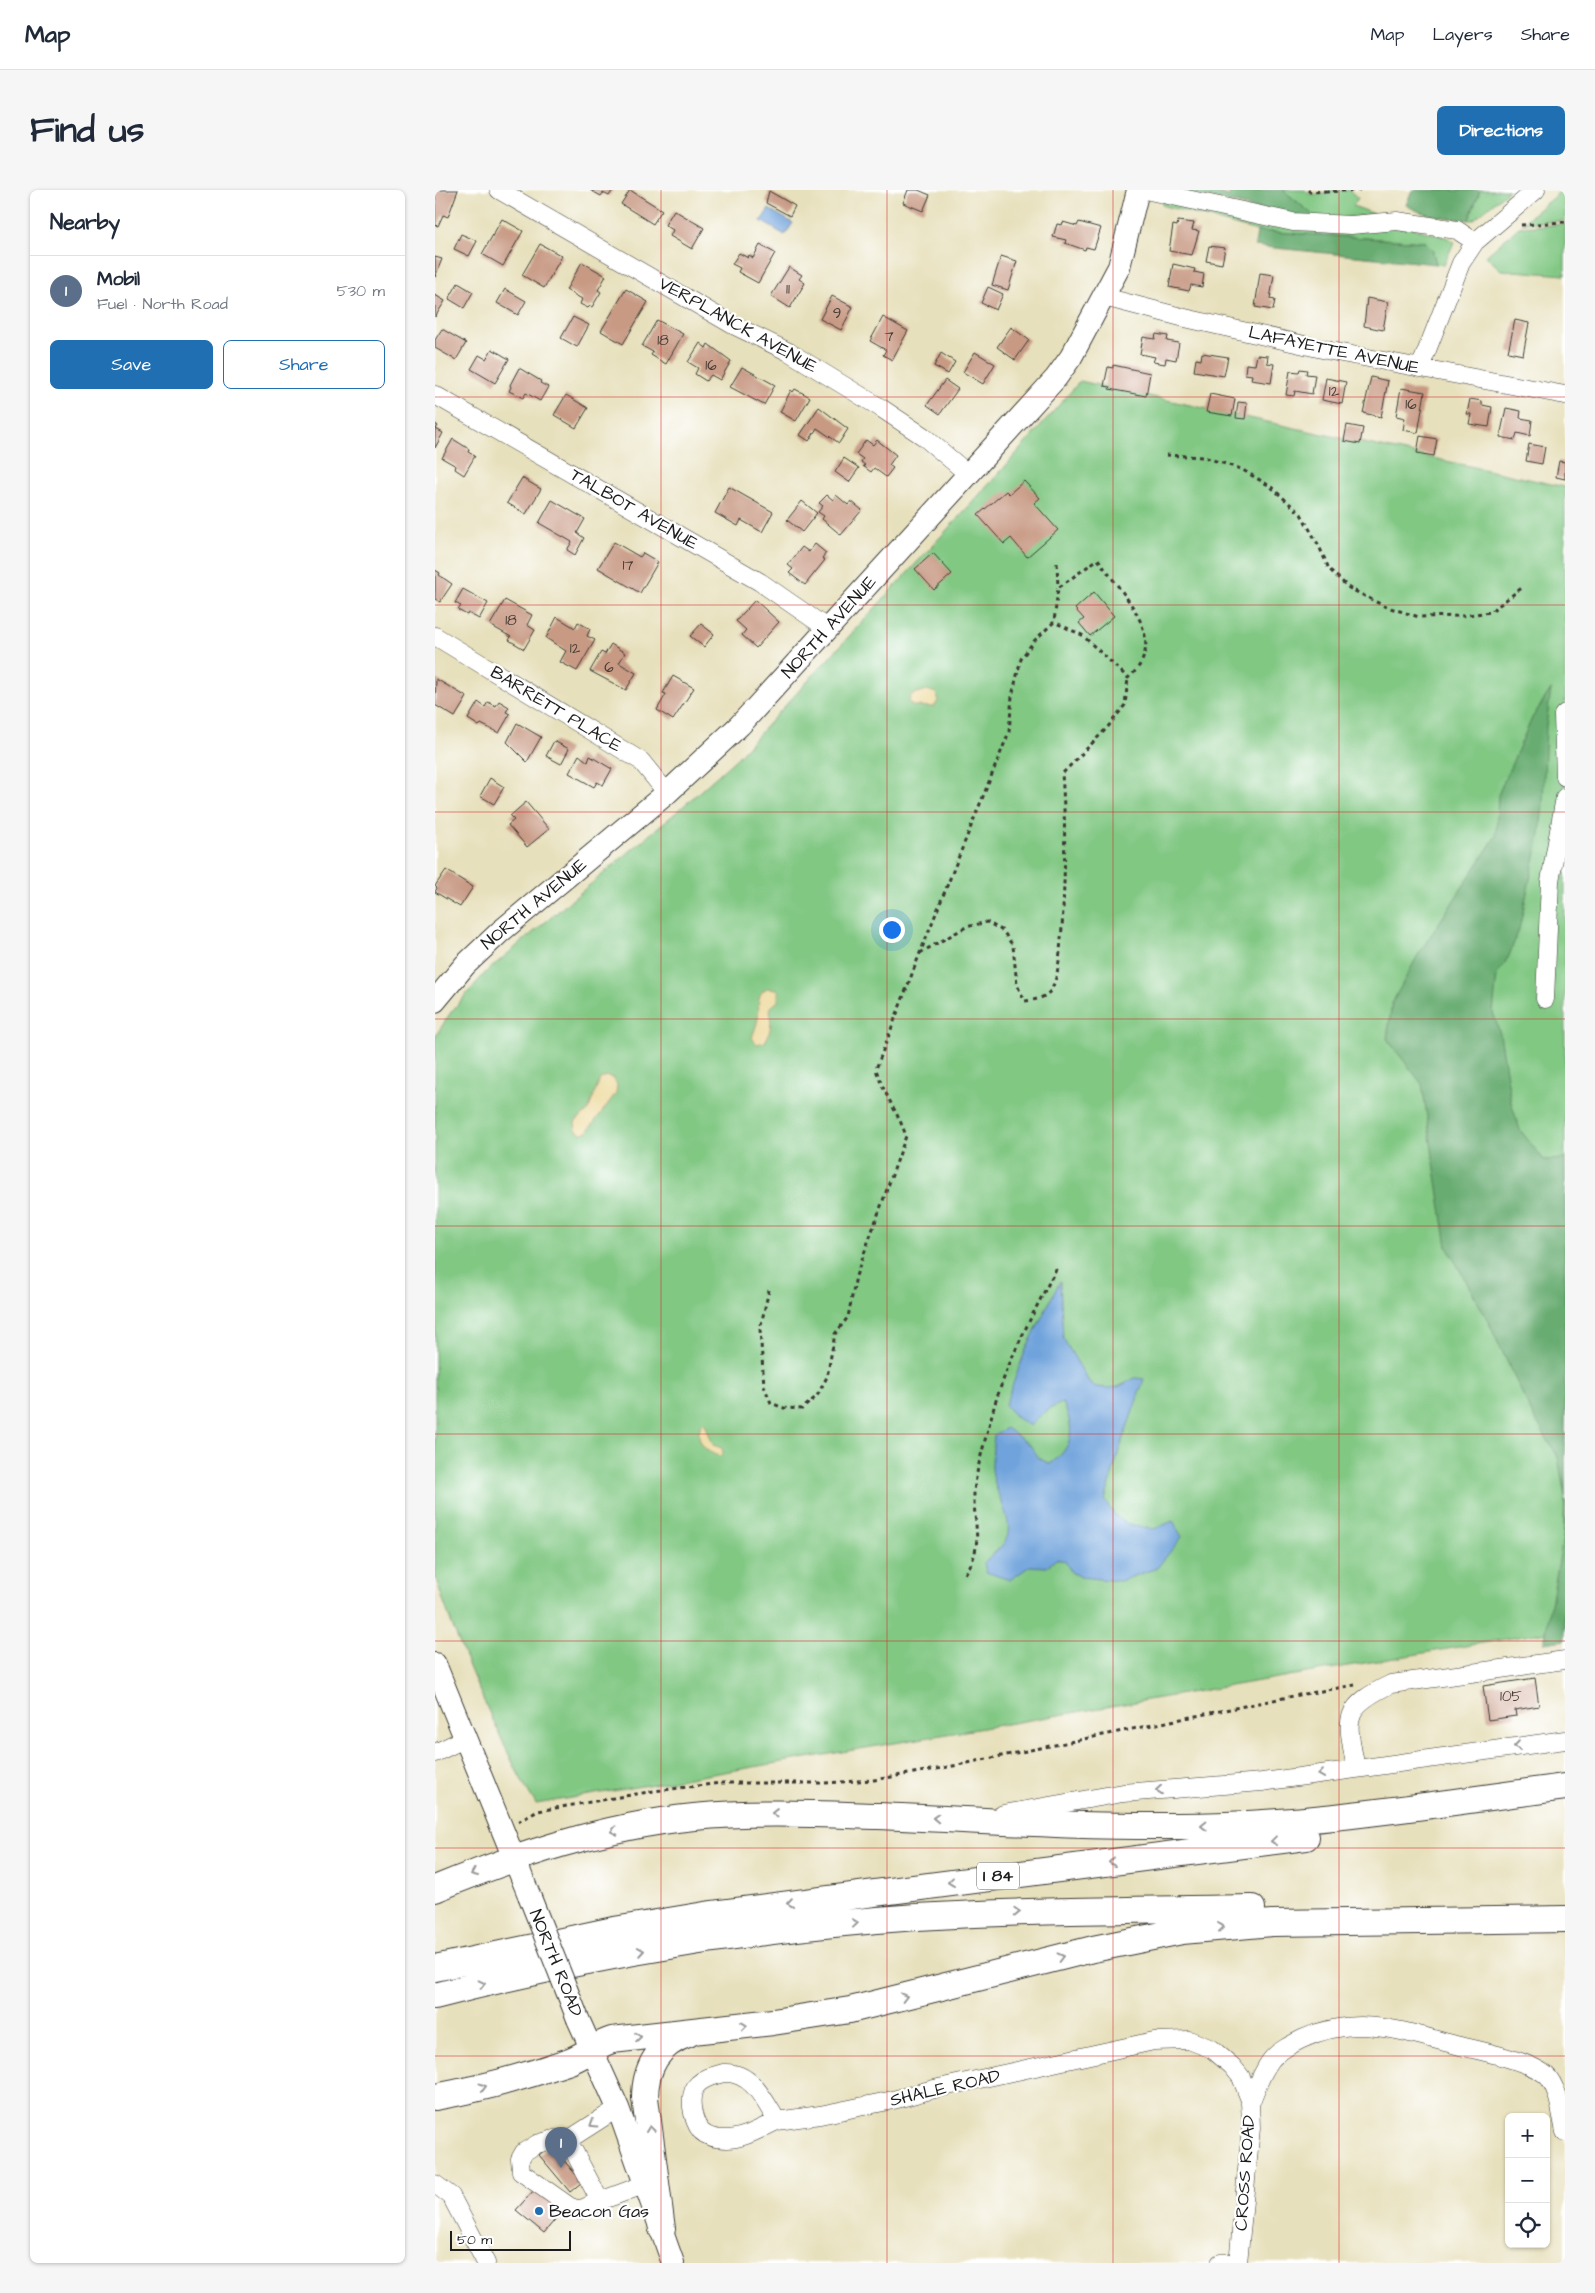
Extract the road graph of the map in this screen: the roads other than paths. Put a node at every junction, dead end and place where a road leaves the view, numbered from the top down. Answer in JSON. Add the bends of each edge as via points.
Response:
{"nodes":[{"id":1,"x":499,"y":190,"type":"edge"},
{"id":2,"x":1138,"y":190,"type":"edge"},
{"id":3,"x":1145,"y":190,"type":"edge"},
{"id":4,"x":1536,"y":190,"type":"edge"},
{"id":5,"x":1475,"y":242,"type":"junction"},
{"id":6,"x":1104,"y":297,"type":"junction"},
{"id":7,"x":1420,"y":368,"type":"junction"},
{"id":8,"x":435,"y":395,"type":"edge"},
{"id":9,"x":1565,"y":395,"type":"edge"},
{"id":10,"x":967,"y":474,"type":"junction"},
{"id":11,"x":828,"y":629,"type":"junction"},
{"id":12,"x":435,"y":636,"type":"edge"},
{"id":13,"x":1565,"y":713,"type":"edge"},
{"id":14,"x":1565,"y":777,"type":"edge"},
{"id":15,"x":667,"y":793,"type":"junction"},
{"id":16,"x":1565,"y":797,"type":"edge"},
{"id":17,"x":1545,"y":999,"type":"dead end"},
{"id":18,"x":435,"y":1001,"type":"edge"},
{"id":19,"x":1565,"y":1660,"type":"edge"},
{"id":20,"x":435,"y":1664,"type":"edge"},
{"id":21,"x":467,"y":1738,"type":"junction"},
{"id":22,"x":1565,"y":1740,"type":"edge"},
{"id":23,"x":435,"y":1753,"type":"edge"},
{"id":24,"x":1356,"y":1769,"type":"junction"},
{"id":25,"x":1565,"y":1787,"type":"edge"},
{"id":26,"x":1565,"y":1804,"type":"edge"},
{"id":27,"x":974,"y":1820,"type":"junction"},
{"id":28,"x":514,"y":1858,"type":"junction"},
{"id":29,"x":435,"y":1889,"type":"edge"},
{"id":30,"x":1565,"y":1905,"type":"edge"},
{"id":31,"x":1565,"y":1919,"type":"edge"},
{"id":32,"x":435,"y":1968,"type":"edge"},
{"id":33,"x":435,"y":1996,"type":"edge"},
{"id":34,"x":695,"y":2032,"type":"junction"},
{"id":35,"x":591,"y":2048,"type":"junction"},
{"id":36,"x":1112,"y":2050,"type":"joint"},
{"id":37,"x":435,"y":2097,"type":"edge"},
{"id":38,"x":1250,"y":2104,"type":"junction"},
{"id":39,"x":618,"y":2108,"type":"junction"},
{"id":40,"x":777,"y":2121,"type":"junction"},
{"id":41,"x":1565,"y":2132,"type":"edge"},
{"id":42,"x":567,"y":2140,"type":"junction"},
{"id":43,"x":435,"y":2184,"type":"edge"},
{"id":44,"x":646,"y":2184,"type":"junction"},
{"id":45,"x":600,"y":2202,"type":"junction"},
{"id":46,"x":662,"y":2229,"type":"junction"},
{"id":47,"x":486,"y":2263,"type":"edge"},
{"id":48,"x":673,"y":2263,"type":"edge"},
{"id":49,"x":1220,"y":2263,"type":"edge"},
{"id":50,"x":1238,"y":2263,"type":"edge"}],
"edges":[{"from":1,"to":10,"type":"street","name":"VERPLANCK AVENUE","via":[[733,325],[789,352],[923,436]]},
{"from":2,"to":6,"type":"main road","name":"NORTH AVENUE","via":[[1119,267]]},
{"from":3,"to":5,"type":"street","via":[[1293,222],[1351,225],[1397,220],[1457,230]]},
{"from":4,"to":5,"type":"street"},
{"from":5,"to":7,"type":"street","via":[[1461,263]]},
{"from":6,"to":7,"type":"street","name":"LAFAYETTE AVENUE","via":[[1331,351]]},
{"from":6,"to":10,"type":"main road","name":"NORTH AVENUE","via":[[1071,358],[1056,378]]},
{"from":7,"to":9,"type":"street","name":"LAFAYETTE AVENUE"},
{"from":8,"to":11,"type":"street","name":"TALBOT AVENUE","via":[[760,582]]},
{"from":10,"to":11,"type":"main road","name":"NORTH AVENUE"},
{"from":11,"to":15,"type":"main road","name":"NORTH AVENUE","via":[[740,725]]},
{"from":12,"to":15,"type":"street","name":"BARRETT PLACE","via":[[641,761]]},
{"from":13,"to":14,"type":"street"},
{"from":15,"to":18,"type":"main road","name":"NORTH AVENUE","via":[[500,932],[465,965]]},
{"from":16,"to":17,"type":"street","via":[[1550,881]]},
{"from":19,"to":24,"type":"street","via":[[1391,1684],[1370,1694],[1353,1709],[1348,1728]]},
{"from":20,"to":21,"type":"main road","name":"NORTH ROAD"},
{"from":21,"to":23,"type":"street"},
{"from":21,"to":28,"type":"main road","name":"NORTH ROAD"},
{"from":22,"to":24,"type":"street","one_way":true},
{"from":24,"to":27,"type":"street","one_way":true,"via":[[1262,1782],[1123,1793]]},
{"from":25,"to":27,"type":"highway","one_way":true,"via":[[1312,1819],[1233,1825],[1143,1826]]},
{"from":26,"to":32,"type":"highway","number":"I 84","one_way":true,"via":[[705,1915],[605,1931]]},
{"from":27,"to":28,"type":"highway","one_way":true,"via":[[797,1813],[693,1817],[568,1841]]},
{"from":28,"to":29,"type":"highway","one_way":true},
{"from":28,"to":35,"type":"main road","name":"NORTH ROAD","bridge":true},
{"from":33,"to":30,"type":"highway","number":"I 84","one_way":true,"via":[[576,1963],[654,1949],[741,1935],[915,1917],[1054,1910]]},
{"from":34,"to":31,"type":"highway","one_way":true,"via":[[850,2010],[1093,1949],[1182,1931],[1271,1923]]},
{"from":35,"to":34,"type":"highway","one_way":true,"via":[[612,2040]]},
{"from":46,"to":34,"type":"highway","one_way":true,"via":[[645,2098],[646,2080],[663,2048],[675,2039]]},
{"from":37,"to":35,"type":"highway","one_way":true,"via":[[566,2063]]},
{"from":35,"to":39,"type":"main road","name":"NORTH ROAD"},
{"from":36,"to":38,"type":"street","name":"CROSS ROAD","via":[[1154,2041],[1189,2040],[1212,2049],[1241,2077]]},
{"from":36,"to":40,"type":"street","name":"SHALE ROAD","via":[[893,2100]]},
{"from":38,"to":41,"type":"street","via":[[1272,2058],[1292,2044],[1321,2030],[1345,2025],[1383,2026],[1491,2053],[1535,2068],[1552,2083]]},
{"from":38,"to":50,"type":"street","name":"CROSS ROAD","via":[[1251,2128]]},
{"from":39,"to":42,"type":"street","one_way":true},
{"from":39,"to":44,"type":"main road","name":"NORTH ROAD"},
{"from":40,"to":40,"type":"street","name":"SHALE ROAD","via":[[740,2138],[712,2138],[701,2131],[693,2114],[692,2097],[696,2085],[705,2078],[723,2073],[747,2079],[755,2085]]},
{"from":42,"to":45,"type":"street"},
{"from":42,"to":45,"type":"street","via":[[555,2139],[523,2152],[521,2172],[579,2210]]},
{"from":43,"to":47,"type":"street","via":[[451,2196]]},
{"from":44,"to":45,"type":"street"},
{"from":44,"to":46,"type":"main road","name":"NORTH ROAD"},
{"from":46,"to":48,"type":"main road","name":"NORTH ROAD"},
{"from":49,"to":50,"type":"street"}]}
